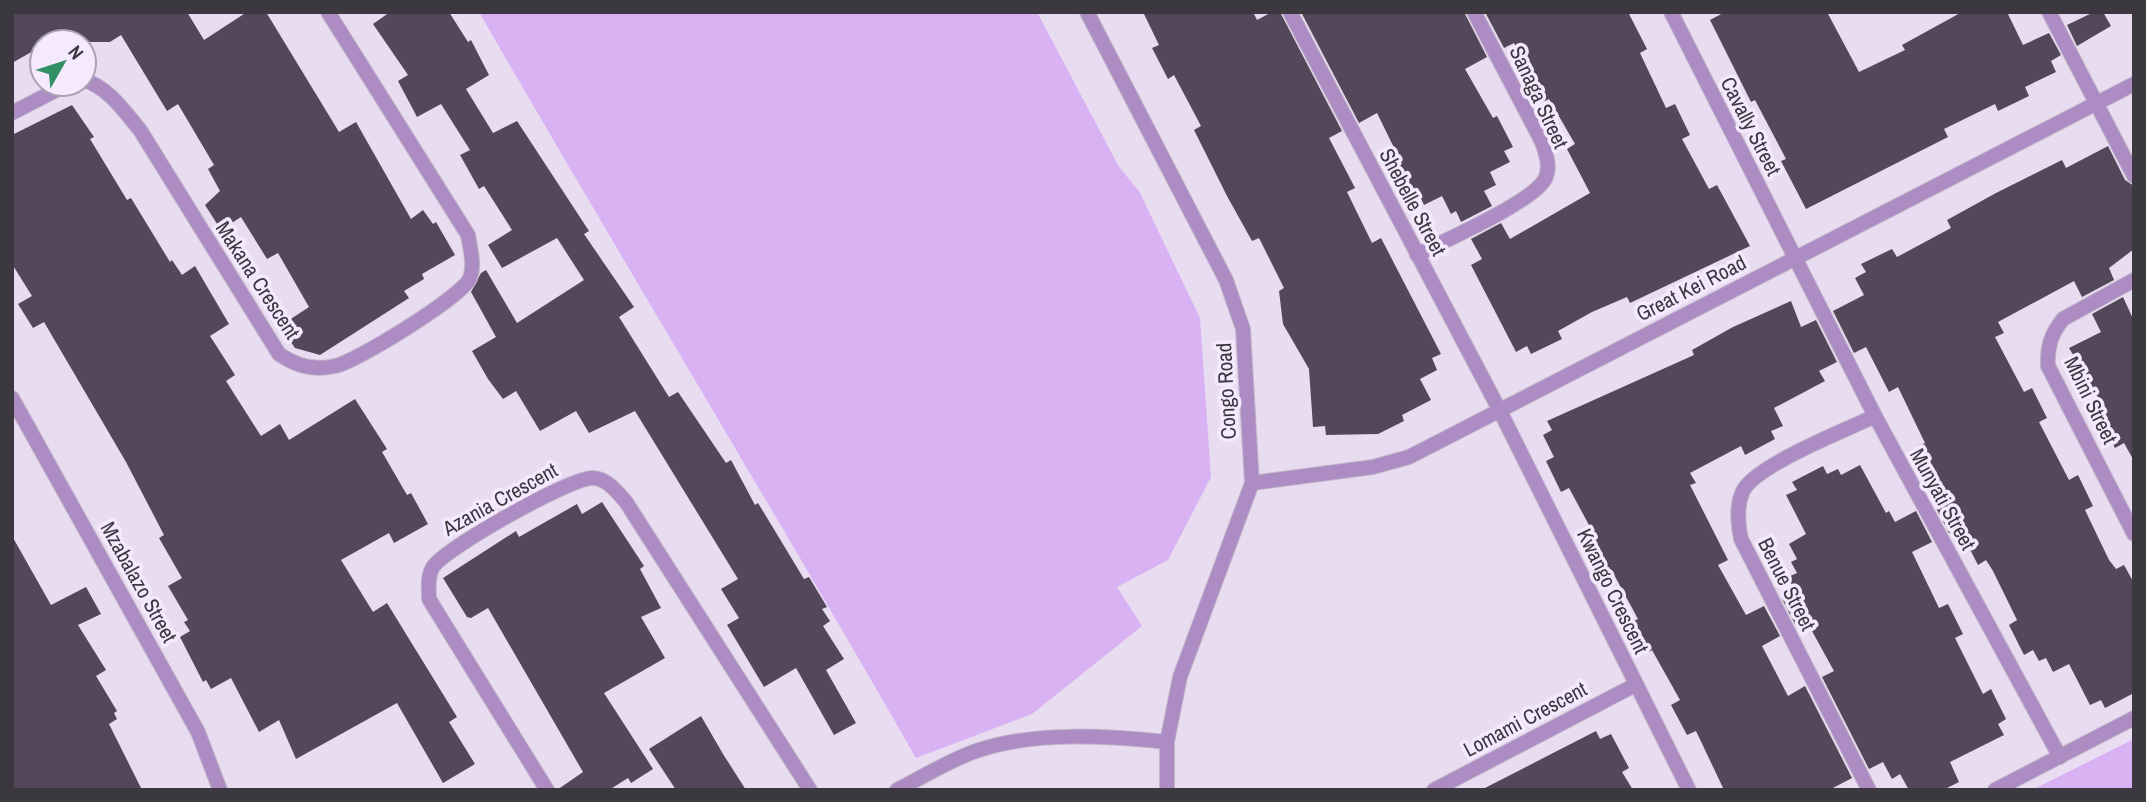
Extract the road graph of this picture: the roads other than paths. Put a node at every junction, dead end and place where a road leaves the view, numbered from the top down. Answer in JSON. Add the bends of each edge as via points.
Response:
{"nodes":[{"id":1,"x":328,"y":12,"type":"edge"},
{"id":2,"x":1087,"y":12,"type":"edge"},
{"id":3,"x":1290,"y":12,"type":"edge"},
{"id":4,"x":1475,"y":12,"type":"edge"},
{"id":5,"x":1671,"y":12,"type":"edge"},
{"id":6,"x":2049,"y":12,"type":"edge"},
{"id":7,"x":2134,"y":84,"type":"edge"},
{"id":8,"x":98,"y":86,"type":"edge"},
{"id":9,"x":41,"y":98,"type":"edge"},
{"id":10,"x":2096,"y":103,"type":"junction"},
{"id":11,"x":12,"y":113,"type":"edge"},
{"id":12,"x":2134,"y":176,"type":"edge"},
{"id":13,"x":1417,"y":255,"type":"junction"},
{"id":14,"x":1794,"y":259,"type":"junction"},
{"id":15,"x":2134,"y":280,"type":"edge"},
{"id":16,"x":12,"y":398,"type":"edge"},
{"id":17,"x":1500,"y":411,"type":"junction"},
{"id":18,"x":1875,"y":416,"type":"junction"},
{"id":19,"x":1252,"y":482,"type":"junction"},
{"id":20,"x":2134,"y":534,"type":"edge"},
{"id":21,"x":1635,"y":685,"type":"junction"},
{"id":22,"x":2134,"y":718,"type":"edge"},
{"id":23,"x":1167,"y":742,"type":"junction"},
{"id":24,"x":2060,"y":757,"type":"junction"},
{"id":25,"x":220,"y":790,"type":"edge"},
{"id":26,"x":547,"y":790,"type":"edge"},
{"id":27,"x":810,"y":790,"type":"edge"},
{"id":28,"x":897,"y":790,"type":"edge"},
{"id":29,"x":1167,"y":790,"type":"edge"},
{"id":30,"x":1434,"y":790,"type":"edge"},
{"id":31,"x":1689,"y":790,"type":"edge"},
{"id":32,"x":1869,"y":790,"type":"edge"},
{"id":33,"x":1995,"y":790,"type":"edge"}],
"edges":[{"from":1,"to":8,"type":"street","name":"Makana Crescent","via":[[468,235],[472,256],[471,277],[461,292],[336,366],[310,368],[292,364],[279,354],[140,131]]},
{"from":2,"to":19,"type":"street","name":"Congo Road","via":[[1230,292],[1243,329]]},
{"from":3,"to":13,"type":"street","name":"Shebelle Street"},
{"from":4,"to":13,"type":"street","name":"Sanaga Street","via":[[1542,142],[1547,175],[1531,195]]},
{"from":5,"to":14,"type":"street","name":"Cavally Street"},
{"from":6,"to":10,"type":"street"},
{"from":7,"to":10,"type":"street","name":"Great Kei Road"},
{"from":9,"to":11,"type":"street"},
{"from":10,"to":12,"type":"street"},
{"from":10,"to":14,"type":"street","name":"Great Kei Road"},
{"from":13,"to":17,"type":"street","name":"Shebelle Street"},
{"from":14,"to":17,"type":"street","name":"Great Kei Road"},
{"from":14,"to":18,"type":"street","name":"Munyati Street"},
{"from":15,"to":20,"type":"street","name":"Mbini Street","via":[[2063,319],[2047,353],[2048,366]]},
{"from":16,"to":25,"type":"street","name":"Mzabalazo Street","via":[[198,732]]},
{"from":17,"to":19,"type":"street","name":"Great Kei Road","via":[[1409,457],[1373,467]]},
{"from":17,"to":21,"type":"street","name":"Kwango Crescent"},
{"from":18,"to":24,"type":"street","name":"Munyati Street"},
{"from":18,"to":32,"type":"street","name":"Benue Street","via":[[1760,472],[1742,492],[1738,520],[1741,539]]},
{"from":19,"to":23,"type":"street","name":"Congo Road","via":[[1180,677]]},
{"from":21,"to":30,"type":"street","name":"Lomami Crescent"},
{"from":21,"to":31,"type":"street","name":"Kwango Crescent"},
{"from":22,"to":24,"type":"street"},
{"from":23,"to":28,"type":"street","via":[[1015,741],[977,750]]},
{"from":23,"to":29,"type":"street","name":"Congo Road"},
{"from":24,"to":33,"type":"street"},
{"from":26,"to":27,"type":"street","name":"Azania Crescent","via":[[429,599],[428,582],[432,568],[459,545],[570,482],[594,478],[610,484],[626,502]]}]}
